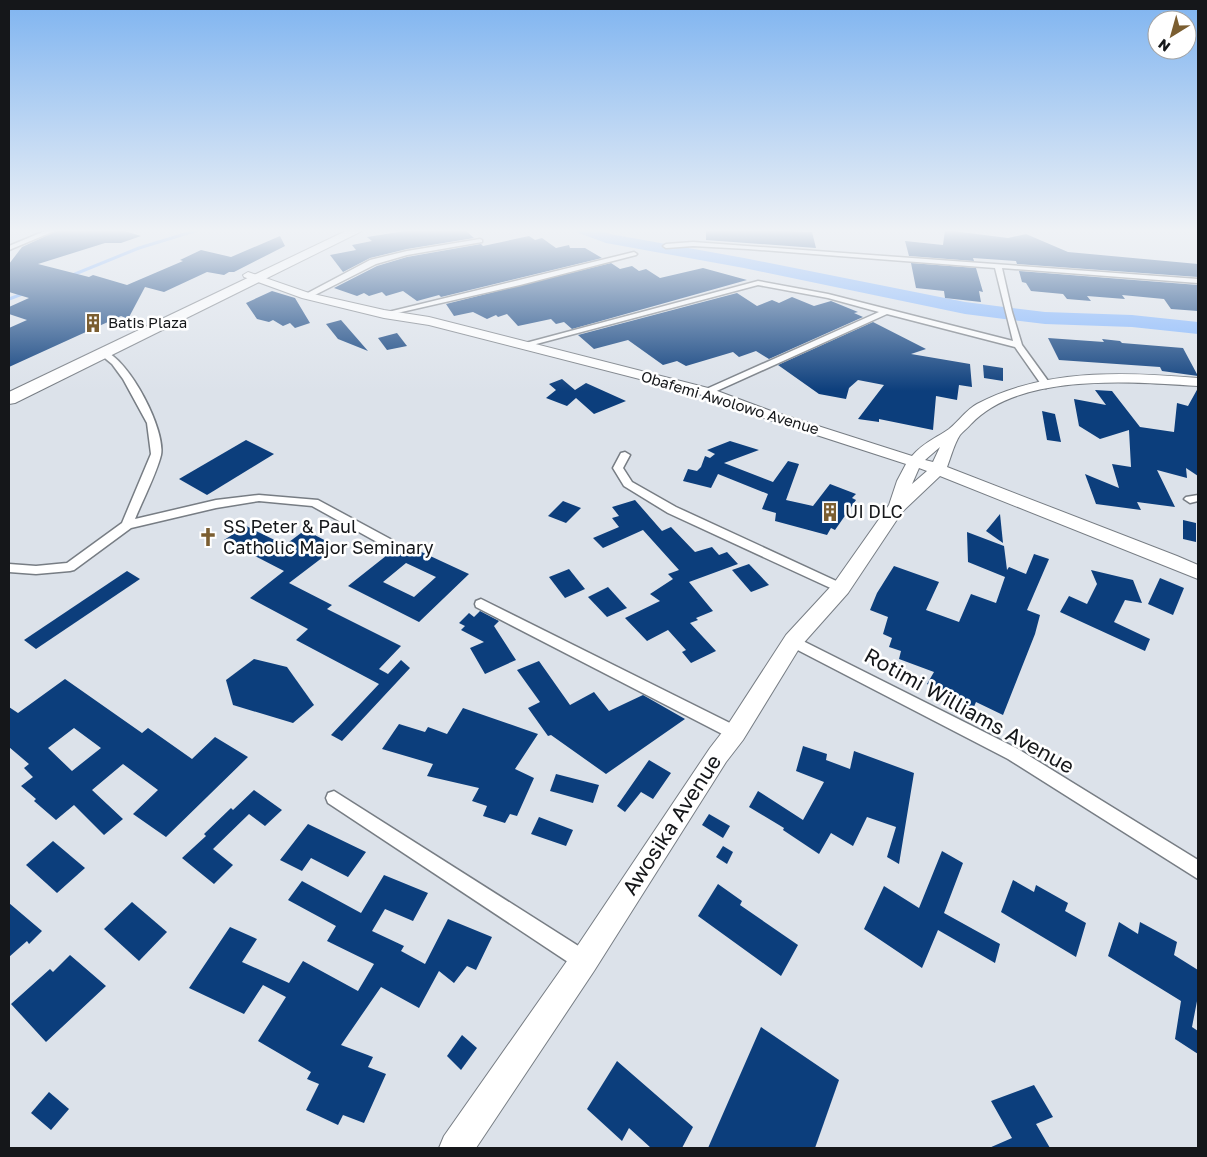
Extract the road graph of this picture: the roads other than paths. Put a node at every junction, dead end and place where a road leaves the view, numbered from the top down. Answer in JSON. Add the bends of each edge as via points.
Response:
{"nodes":[{"id":1,"x":241,"y":283,"type":"edge"},
{"id":2,"x":242,"y":283,"type":"edge"},
{"id":3,"x":270,"y":283,"type":"edge"},
{"id":4,"x":332,"y":283,"type":"edge"},
{"id":5,"x":520,"y":283,"type":"edge"},
{"id":6,"x":1002,"y":283,"type":"edge"},
{"id":7,"x":306,"y":296,"type":"junction"},
{"id":8,"x":887,"y":311,"type":"junction"},
{"id":9,"x":384,"y":314,"type":"junction"},
{"id":10,"x":522,"y":345,"type":"junction"},
{"id":11,"x":1018,"y":345,"type":"junction"},
{"id":12,"x":104,"y":354,"type":"junction"},
{"id":13,"x":1198,"y":382,"type":"edge"},
{"id":14,"x":1046,"y":385,"type":"junction"},
{"id":15,"x":9,"y":389,"type":"edge"},
{"id":16,"x":707,"y":392,"type":"junction"},
{"id":17,"x":9,"y":399,"type":"edge"},
{"id":18,"x":954,"y":432,"type":"junction"},
{"id":19,"x":625,"y":455,"type":"dead end"},
{"id":20,"x":915,"y":461,"type":"junction"},
{"id":21,"x":938,"y":469,"type":"junction"},
{"id":22,"x":896,"y":508,"type":"junction"},
{"id":23,"x":127,"y":525,"type":"junction"},
{"id":24,"x":390,"y":544,"type":"dead end"},
{"id":25,"x":9,"y":568,"type":"edge"},
{"id":26,"x":1198,"y":573,"type":"edge"},
{"id":27,"x":842,"y":588,"type":"junction"},
{"id":28,"x":481,"y":604,"type":"dead end"},
{"id":29,"x":793,"y":641,"type":"junction"},
{"id":30,"x":735,"y":733,"type":"junction"},
{"id":31,"x":334,"y":798,"type":"dead end"},
{"id":32,"x":1198,"y":870,"type":"edge"},
{"id":33,"x":584,"y":961,"type":"junction"},
{"id":34,"x":456,"y":1148,"type":"edge"}],
"edges":[{"from":1,"to":15,"type":"highway"},
{"from":2,"to":12,"type":"highway"},
{"from":3,"to":7,"type":"street","name":"Obafemi Awolowo Avenue"},
{"from":4,"to":7,"type":"street"},
{"from":5,"to":9,"type":"street"},
{"from":6,"to":11,"type":"street"},
{"from":7,"to":9,"type":"street","name":"Obafemi Awolowo Avenue"},
{"from":8,"to":10,"type":"street","via":[[758,283]]},
{"from":8,"to":11,"type":"street"},
{"from":8,"to":16,"type":"street"},
{"from":9,"to":10,"type":"street","name":"Obafemi Awolowo Avenue","via":[[429,321]]},
{"from":10,"to":16,"type":"street","name":"Obafemi Awolowo Avenue"},
{"from":11,"to":14,"type":"street"},
{"from":12,"to":17,"type":"highway"},
{"from":12,"to":23,"type":"street","via":[[127,378],[152,423],[156,454]]},
{"from":13,"to":14,"type":"street","via":[[1116,377]]},
{"from":14,"to":18,"type":"street","via":[[980,408]]},
{"from":16,"to":20,"type":"street","name":"Obafemi Awolowo Avenue"},
{"from":18,"to":20,"type":"street","via":[[928,448]]},
{"from":18,"to":21,"type":"street"},
{"from":19,"to":27,"type":"street","via":[[618,468],[628,484],[672,510]]},
{"from":20,"to":21,"type":"street","name":"Obafemi Awolowo Avenue"},
{"from":20,"to":22,"type":"street","name":"Awosika Avenue"},
{"from":21,"to":22,"type":"street","name":"Awosika Avenue"},
{"from":21,"to":26,"type":"street","name":"Obafemi Awolowo Avenue"},
{"from":22,"to":27,"type":"street","name":"Awosika Avenue"},
{"from":23,"to":24,"type":"street","via":[[216,504],[259,498],[314,503]]},
{"from":23,"to":25,"type":"street","via":[[70,567]]},
{"from":27,"to":29,"type":"street","name":"Awosika Avenue"},
{"from":28,"to":30,"type":"street"},
{"from":29,"to":30,"type":"street","name":"Awosika Avenue"},
{"from":29,"to":32,"type":"street","name":"Rotimi Williams Avenue","via":[[1013,754]]},
{"from":30,"to":33,"type":"street","name":"Awosika Avenue"},
{"from":31,"to":33,"type":"street"},
{"from":33,"to":34,"type":"street","name":"Awosika Avenue"}]}
